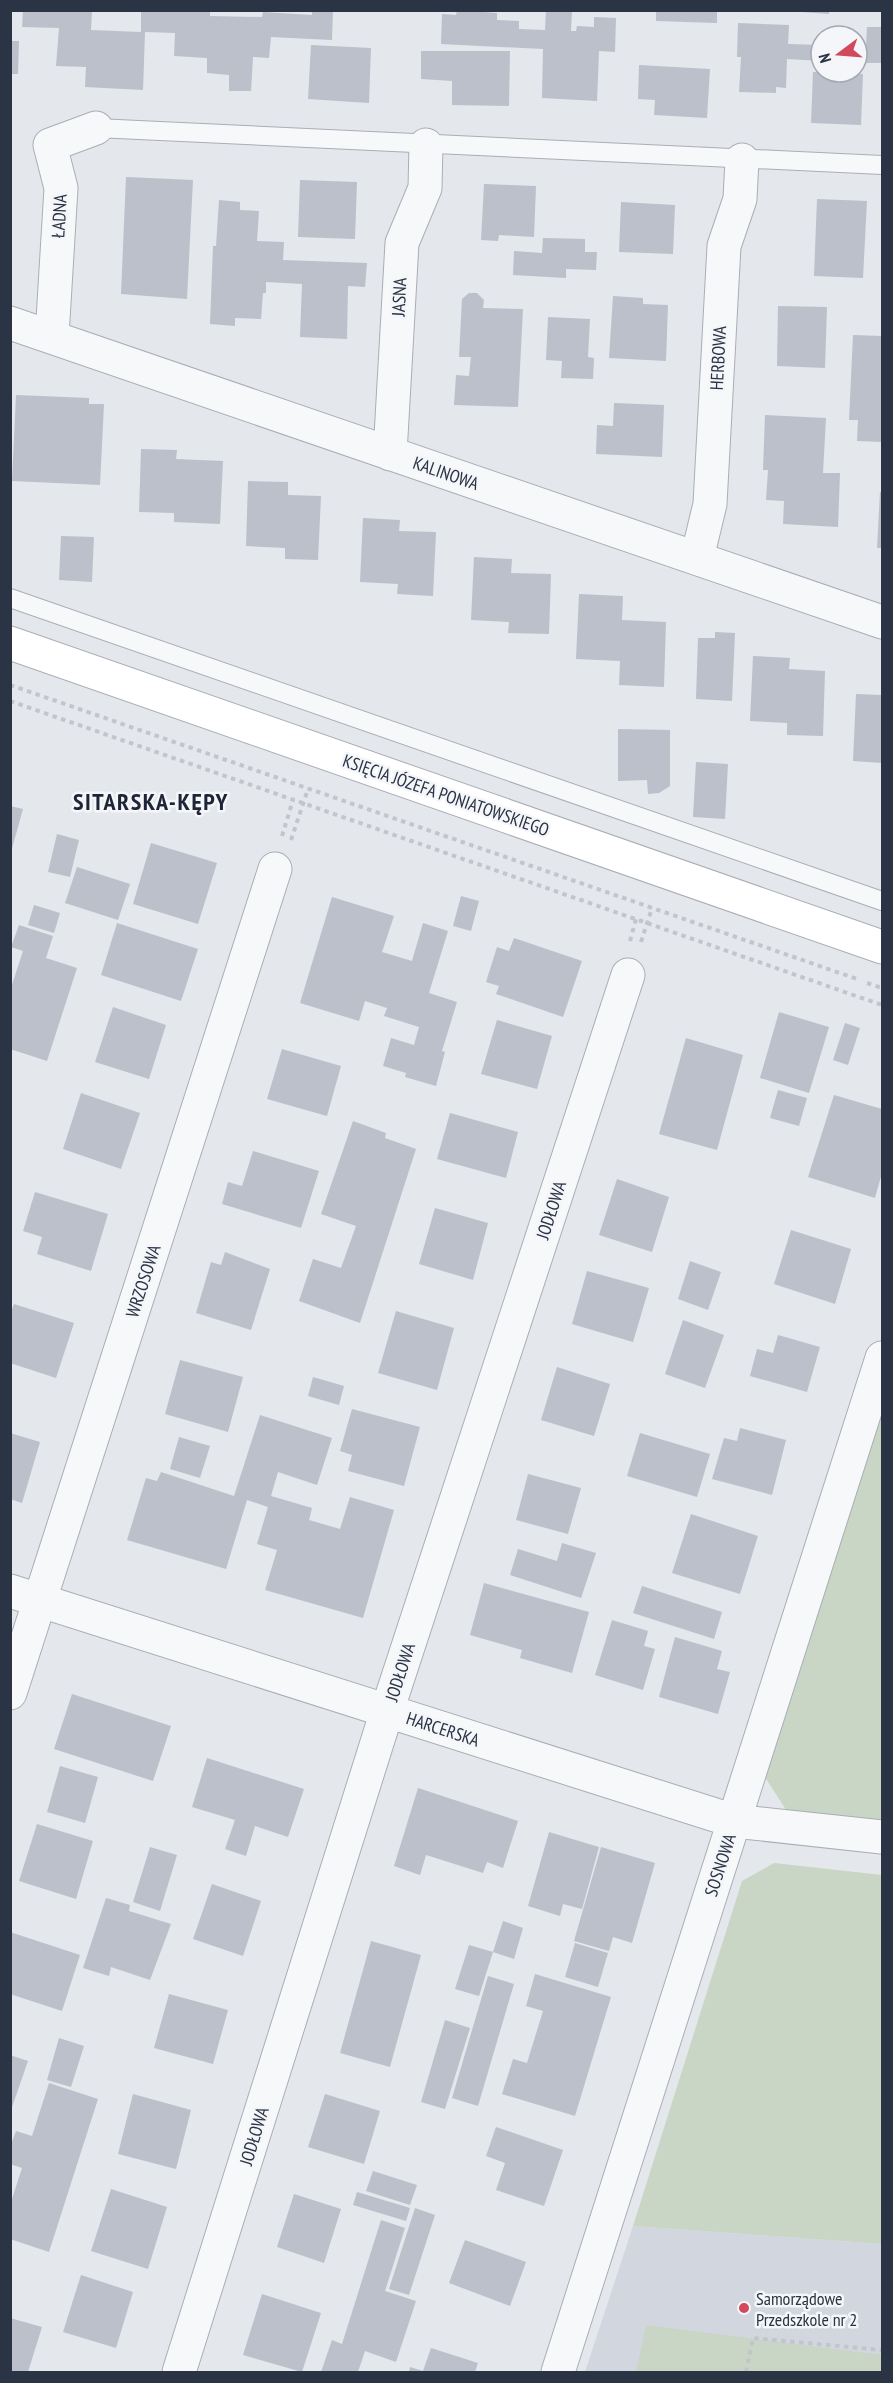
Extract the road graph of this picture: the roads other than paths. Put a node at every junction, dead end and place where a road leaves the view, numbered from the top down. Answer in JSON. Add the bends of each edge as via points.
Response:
{"nodes":[{"id":1,"x":96,"y":128,"type":"joint"},
{"id":2,"x":426,"y":145,"type":"junction"},
{"id":3,"x":742,"y":160,"type":"junction"},
{"id":4,"x":882,"y":165,"type":"edge"},
{"id":5,"x":10,"y":322,"type":"edge"},
{"id":6,"x":51,"y":336,"type":"junction"},
{"id":7,"x":390,"y":454,"type":"junction"},
{"id":8,"x":697,"y":558,"type":"junction"},
{"id":9,"x":10,"y":598,"type":"edge"},
{"id":10,"x":882,"y":622,"type":"edge"},
{"id":11,"x":10,"y":643,"type":"edge"},
{"id":12,"x":275,"y":869,"type":"road end"},
{"id":13,"x":882,"y":901,"type":"edge"},
{"id":14,"x":882,"y":947,"type":"edge"},
{"id":15,"x":628,"y":975,"type":"dead end"},
{"id":16,"x":882,"y":1358,"type":"edge"},
{"id":17,"x":25,"y":1596,"type":"edge"},
{"id":18,"x":10,"y":1693,"type":"edge"},
{"id":19,"x":387,"y":1711,"type":"junction"},
{"id":20,"x":734,"y":1821,"type":"junction"},
{"id":21,"x":882,"y":1837,"type":"edge"},
{"id":22,"x":179,"y":2373,"type":"edge"},
{"id":23,"x":558,"y":2373,"type":"edge"}],
"edges":[{"from":1,"to":2,"type":"lane"},
{"from":1,"to":6,"type":"street","name":"ŁADNA","via":[[50,145],[61,189]]},
{"from":2,"to":3,"type":"lane"},
{"from":2,"to":7,"type":"street","name":"JASNA","via":[[425,188],[402,243]]},
{"from":3,"to":4,"type":"lane"},
{"from":3,"to":8,"type":"street","name":"HERBOWA","via":[[740,200],[724,246],[710,504]]},
{"from":5,"to":6,"type":"street","name":"KALINOWA"},
{"from":6,"to":7,"type":"street","name":"KALINOWA"},
{"from":7,"to":8,"type":"street","name":"KALINOWA"},
{"from":8,"to":10,"type":"street","name":"KALINOWA"},
{"from":9,"to":13,"type":"lane"},
{"from":11,"to":14,"type":"street","name":"KSIĘCIA JÓZEFA PONIATOWSKIEGO"},
{"from":12,"to":17,"type":"street","name":"WRZOSOWA"},
{"from":15,"to":19,"type":"street","name":"JODŁOWA"},
{"from":16,"to":20,"type":"street","name":"SOSNOWA"},
{"from":17,"to":18,"type":"street","name":"WRZOSOWA"},
{"from":17,"to":19,"type":"street","name":"HARCERSKA"},
{"from":19,"to":20,"type":"street","name":"HARCERSKA"},
{"from":19,"to":22,"type":"street","name":"JODŁOWA"},
{"from":20,"to":21,"type":"street","name":"HARCERSKA"},
{"from":20,"to":23,"type":"street","name":"SOSNOWA"}]}
